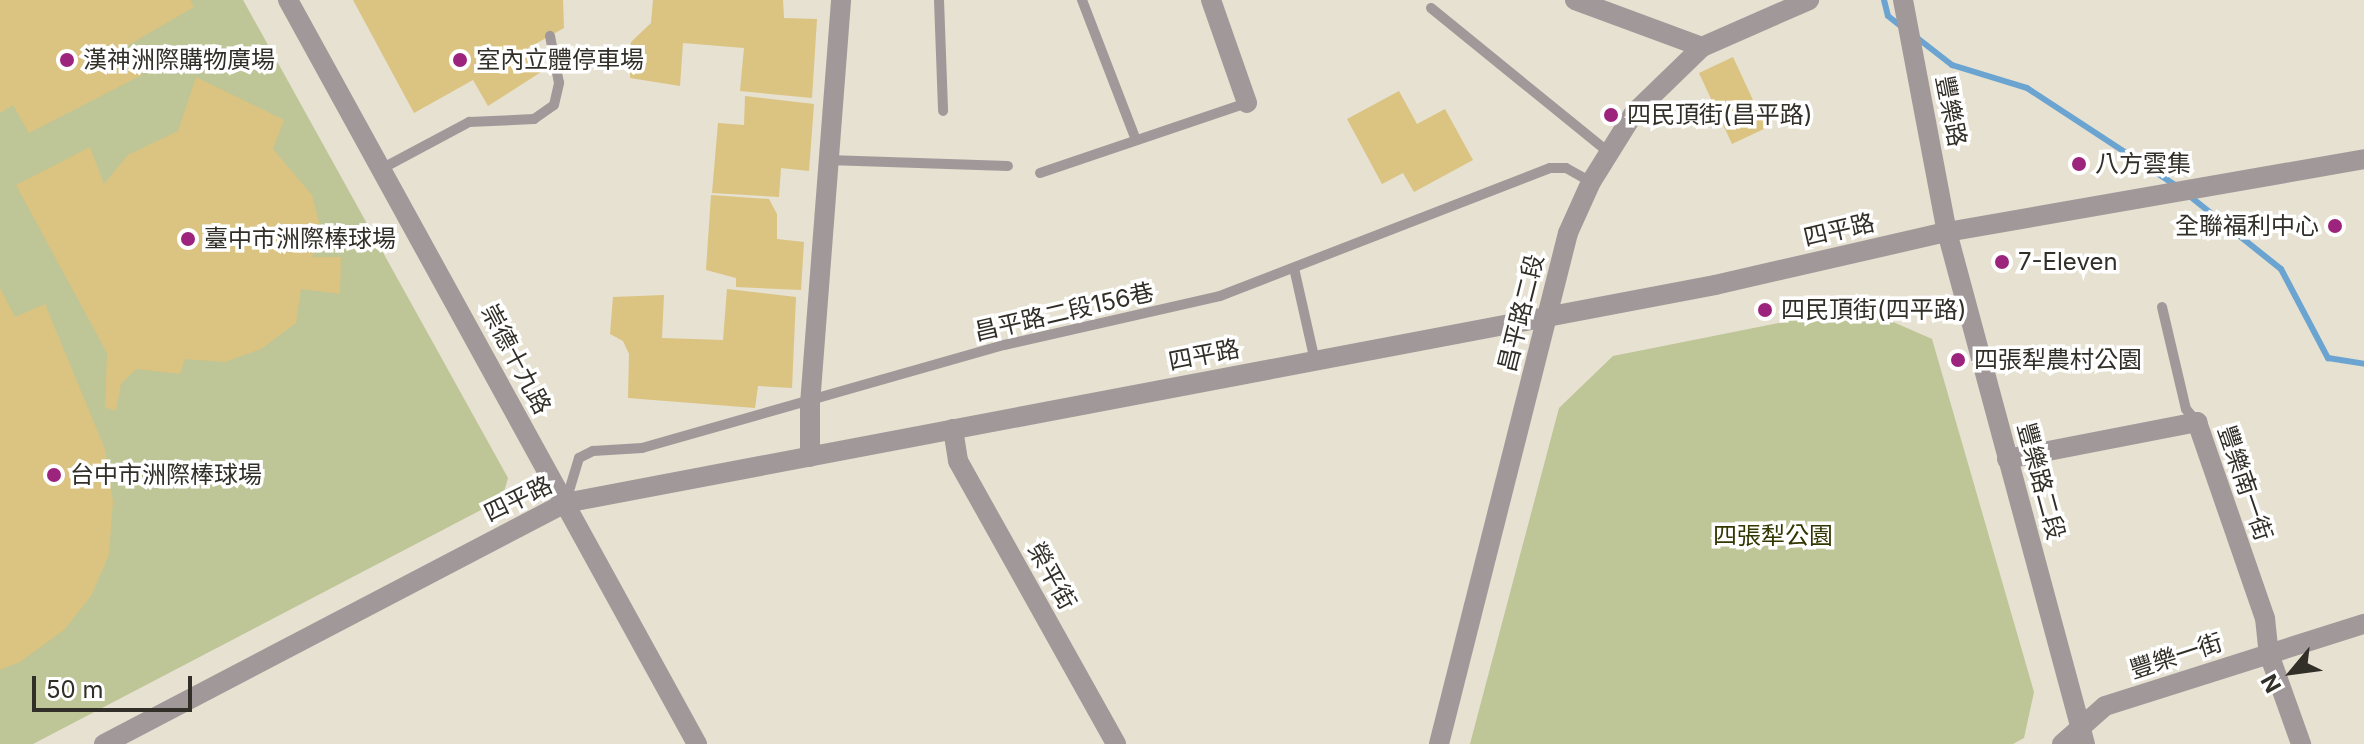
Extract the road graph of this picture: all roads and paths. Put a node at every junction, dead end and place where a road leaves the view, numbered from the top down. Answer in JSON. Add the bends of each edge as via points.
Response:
{"nodes":[{"id":1,"x":288,"y":0,"type":"edge"},
{"id":2,"x":841,"y":0,"type":"edge"},
{"id":3,"x":939,"y":0,"type":"edge"},
{"id":4,"x":1082,"y":0,"type":"edge"},
{"id":5,"x":1211,"y":0,"type":"edge"},
{"id":6,"x":1575,"y":0,"type":"edge"},
{"id":7,"x":1809,"y":0,"type":"edge"},
{"id":8,"x":1903,"y":0,"type":"edge"},
{"id":9,"x":1431,"y":8,"type":"dead end"},
{"id":10,"x":550,"y":36,"type":"dead end"},
{"id":11,"x":1702,"y":47,"type":"junction"},
{"id":12,"x":1247,"y":103,"type":"joint"},
{"id":13,"x":943,"y":111,"type":"dead end"},
{"id":14,"x":1136,"y":140,"type":"junction"},
{"id":15,"x":1607,"y":151,"type":"junction"},
{"id":16,"x":2364,"y":159,"type":"edge"},
{"id":17,"x":828,"y":160,"type":"junction"},
{"id":18,"x":1008,"y":166,"type":"dead end"},
{"id":19,"x":383,"y":168,"type":"junction"},
{"id":20,"x":1040,"y":173,"type":"dead end"},
{"id":21,"x":1591,"y":182,"type":"junction"},
{"id":22,"x":1947,"y":232,"type":"junction"},
{"id":23,"x":1294,"y":268,"type":"junction"},
{"id":24,"x":2162,"y":307,"type":"dead end"},
{"id":25,"x":1550,"y":316,"type":"junction"},
{"id":26,"x":1315,"y":361,"type":"junction"},
{"id":27,"x":810,"y":404,"type":"junction"},
{"id":28,"x":2197,"y":422,"type":"junction"},
{"id":29,"x":953,"y":429,"type":"junction"},
{"id":30,"x":810,"y":457,"type":"junction"},
{"id":31,"x":2007,"y":459,"type":"junction"},
{"id":32,"x":565,"y":503,"type":"junction"},
{"id":33,"x":2364,"y":624,"type":"edge"},
{"id":34,"x":2269,"y":654,"type":"junction"},
{"id":35,"x":2083,"y":738,"type":"edge"},
{"id":36,"x":118,"y":741,"type":"edge"},
{"id":37,"x":697,"y":744,"type":"edge"},
{"id":38,"x":1116,"y":744,"type":"edge"},
{"id":39,"x":1439,"y":744,"type":"edge"},
{"id":40,"x":2062,"y":744,"type":"edge"},
{"id":41,"x":2301,"y":744,"type":"edge"}],
"edges":[{"from":1,"to":19,"type":"street","name":"崇德十九路"},
{"from":2,"to":17,"type":"street"},
{"from":3,"to":13,"type":"lane"},
{"from":4,"to":14,"type":"lane"},
{"from":5,"to":12,"type":"street"},
{"from":6,"to":11,"type":"street"},
{"from":7,"to":11,"type":"street","name":"昌平路二段"},
{"from":8,"to":22,"type":"street","name":"豐樂路"},
{"from":9,"to":15,"type":"lane"},
{"from":10,"to":19,"type":"lane","via":[[559,83],[554,105],[534,119],[469,122]]},
{"from":11,"to":15,"type":"street","name":"昌平路二段","via":[[1634,113]]},
{"from":12,"to":14,"type":"lane"},
{"from":14,"to":20,"type":"lane"},
{"from":15,"to":21,"type":"street","name":"昌平路二段"},
{"from":16,"to":22,"type":"street","name":"四平路"},
{"from":17,"to":18,"type":"lane"},
{"from":17,"to":27,"type":"street"},
{"from":19,"to":32,"type":"street","name":"崇德十九路"},
{"from":21,"to":23,"type":"lane","name":"昌平路二段156巷","via":[[1566,168],[1550,168]]},
{"from":21,"to":25,"type":"street","name":"昌平路二段","via":[[1568,233]]},
{"from":22,"to":25,"type":"street","name":"四平路"},
{"from":22,"to":31,"type":"street","name":"豐樂路二段"},
{"from":23,"to":26,"type":"lane"},
{"from":23,"to":27,"type":"lane","name":"昌平路二段156巷","via":[[1220,296],[1004,345]]},
{"from":24,"to":28,"type":"lane","via":[[2186,409]]},
{"from":25,"to":26,"type":"street","name":"四平路"},
{"from":25,"to":39,"type":"street","name":"昌平路二段"},
{"from":26,"to":29,"type":"street","name":"四平路"},
{"from":27,"to":30,"type":"street"},
{"from":27,"to":32,"type":"lane","name":"昌平路二段156巷","via":[[642,448],[593,451],[579,458]]},
{"from":28,"to":31,"type":"street","name":"豐樂南一街"},
{"from":28,"to":34,"type":"street","name":"豐樂南一街","via":[[2265,618]]},
{"from":29,"to":30,"type":"street","name":"四平路"},
{"from":29,"to":38,"type":"street","name":"榮平街","via":[[958,461]]},
{"from":30,"to":32,"type":"street","name":"四平路"},
{"from":31,"to":35,"type":"street","name":"豐樂路二段"},
{"from":32,"to":36,"type":"street","name":"四平路"},
{"from":32,"to":37,"type":"street","name":"崇德十九路"},
{"from":33,"to":34,"type":"street","name":"豐樂一街"},
{"from":34,"to":35,"type":"street","name":"豐樂一街","via":[[2105,706]]},
{"from":34,"to":41,"type":"street","name":"豐樂南一街"},
{"from":35,"to":40,"type":"street","name":"豐樂一街"}]}
